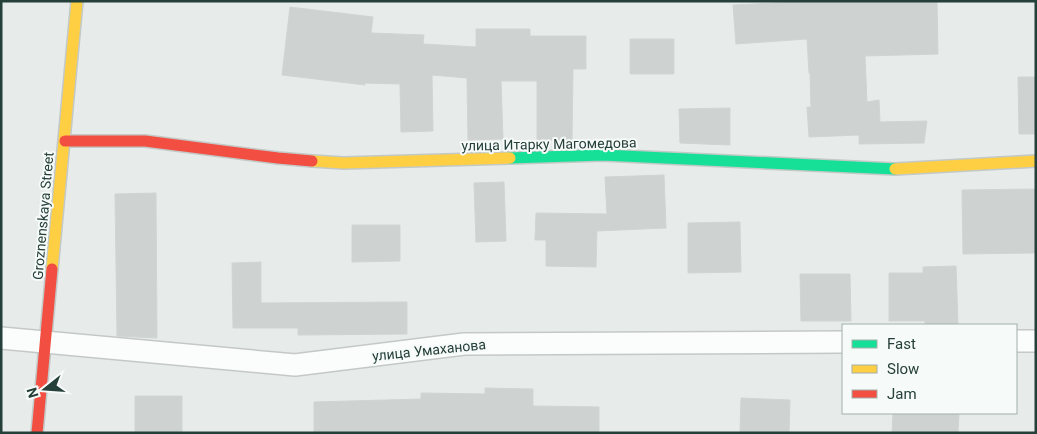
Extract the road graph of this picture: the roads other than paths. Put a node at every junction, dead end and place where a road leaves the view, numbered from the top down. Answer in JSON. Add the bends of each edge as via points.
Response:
{"nodes":[{"id":1,"x":77,"y":1,"type":"edge"},
{"id":2,"x":64,"y":141,"type":"junction"},
{"id":3,"x":1036,"y":161,"type":"edge"},
{"id":4,"x":1,"y":338,"type":"edge"},
{"id":5,"x":1017,"y":341,"type":"edge"},
{"id":6,"x":1036,"y":341,"type":"edge"},
{"id":7,"x":842,"y":342,"type":"edge"},
{"id":8,"x":46,"y":343,"type":"junction"},
{"id":9,"x":38,"y":433,"type":"edge"}],
"edges":[{"from":1,"to":2,"type":"street","name":"Groznenskaya Street"},
{"from":2,"to":3,"type":"street","name":"улица Итарку Магомедова","via":[[145,141],[344,163],[603,155],[904,169]]},
{"from":2,"to":8,"type":"street","name":"Groznenskaya Street"},
{"from":4,"to":8,"type":"street","name":"улица Умаханова"},
{"from":5,"to":6,"type":"street"},
{"from":7,"to":8,"type":"street","name":"улица Умаханова","via":[[464,344],[294,365]]},
{"from":8,"to":9,"type":"street","name":"Groznenskaya Street"}]}
